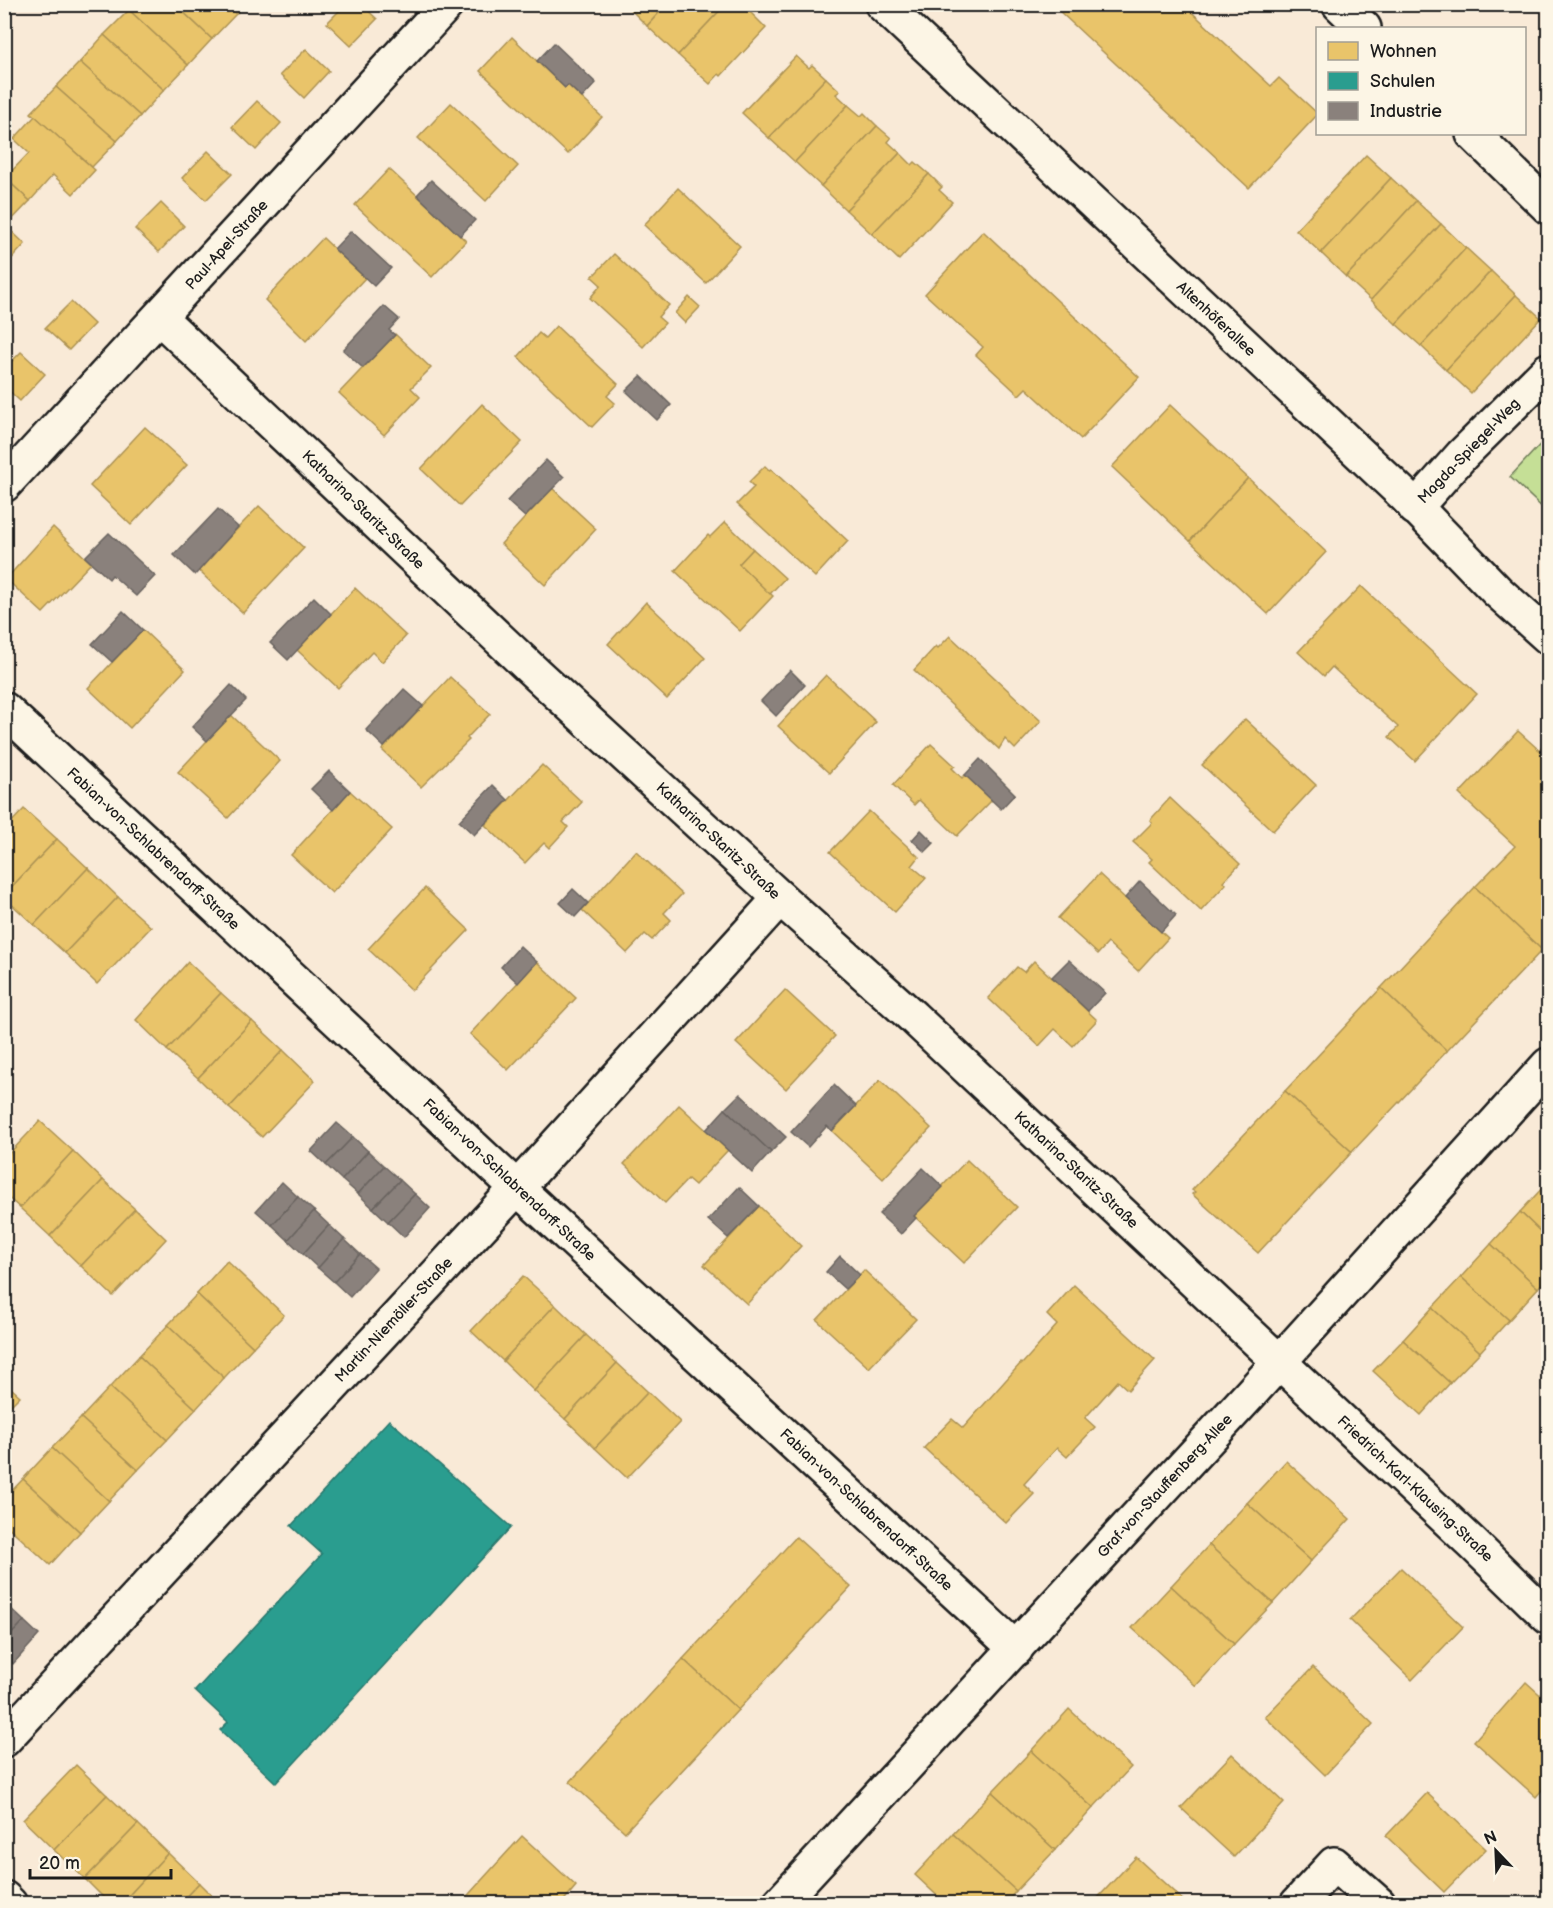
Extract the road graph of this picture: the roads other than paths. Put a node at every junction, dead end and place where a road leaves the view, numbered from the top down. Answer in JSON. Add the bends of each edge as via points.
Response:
{"nodes":[{"id":1,"x":447,"y":4,"type":"edge"},
{"id":2,"x":882,"y":4,"type":"edge"},
{"id":3,"x":1339,"y":4,"type":"edge"},
{"id":4,"x":1363,"y":27,"type":"edge"},
{"id":5,"x":1474,"y":135,"type":"edge"},
{"id":6,"x":1548,"y":207,"type":"edge"},
{"id":7,"x":160,"y":318,"type":"junction"},
{"id":8,"x":1548,"y":369,"type":"edge"},
{"id":9,"x":4,"y":484,"type":"edge"},
{"id":10,"x":1415,"y":508,"type":"junction"},
{"id":11,"x":1548,"y":637,"type":"edge"},
{"id":12,"x":4,"y":709,"type":"edge"},
{"id":13,"x":780,"y":898,"type":"junction"},
{"id":14,"x":1548,"y":1065,"type":"edge"},
{"id":15,"x":517,"y":1188,"type":"junction"},
{"id":16,"x":1280,"y":1361,"type":"junction"},
{"id":17,"x":1548,"y":1617,"type":"edge"},
{"id":18,"x":1016,"y":1649,"type":"junction"},
{"id":19,"x":4,"y":1740,"type":"edge"},
{"id":20,"x":4,"y":1898,"type":"edge"},
{"id":21,"x":10,"y":1904,"type":"edge"},
{"id":22,"x":779,"y":1904,"type":"edge"},
{"id":23,"x":1297,"y":1904,"type":"edge"},
{"id":24,"x":1379,"y":1904,"type":"edge"}],
"edges":[{"from":1,"to":7,"type":"street","name":"Paul-Apel-Straße"},
{"from":2,"to":10,"type":"street","name":"Altenhöferallee"},
{"from":3,"to":4,"type":"street"},
{"from":5,"to":6,"type":"street"},
{"from":7,"to":9,"type":"street","name":"Paul-Apel-Straße"},
{"from":7,"to":13,"type":"street","name":"Katharina-Staritz-Straße"},
{"from":8,"to":10,"type":"street","name":"Magda-Spiegel-Weg"},
{"from":10,"to":11,"type":"street","name":"Altenhöferallee"},
{"from":12,"to":15,"type":"street","name":"Fabian-von-Schlabrendorff-Straße"},
{"from":13,"to":15,"type":"street","name":"Martin-Niemöller-Straße"},
{"from":13,"to":16,"type":"street","name":"Katharina-Staritz-Straße","via":[[913,1017]]},
{"from":14,"to":16,"type":"street","name":"Graf-von-Stauffenberg-Allee"},
{"from":15,"to":18,"type":"street","name":"Fabian-von-Schlabrendorff-Straße"},
{"from":15,"to":19,"type":"street","name":"Martin-Niemöller-Straße"},
{"from":16,"to":17,"type":"street","name":"Friedrich-Karl-Klausing-Straße"},
{"from":16,"to":18,"type":"street","name":"Graf-von-Stauffenberg-Allee"},
{"from":18,"to":22,"type":"street","name":"Graf-von-Stauffenberg-Allee"},
{"from":20,"to":21,"type":"street"},
{"from":23,"to":24,"type":"street","via":[[1334,1864]]}]}
